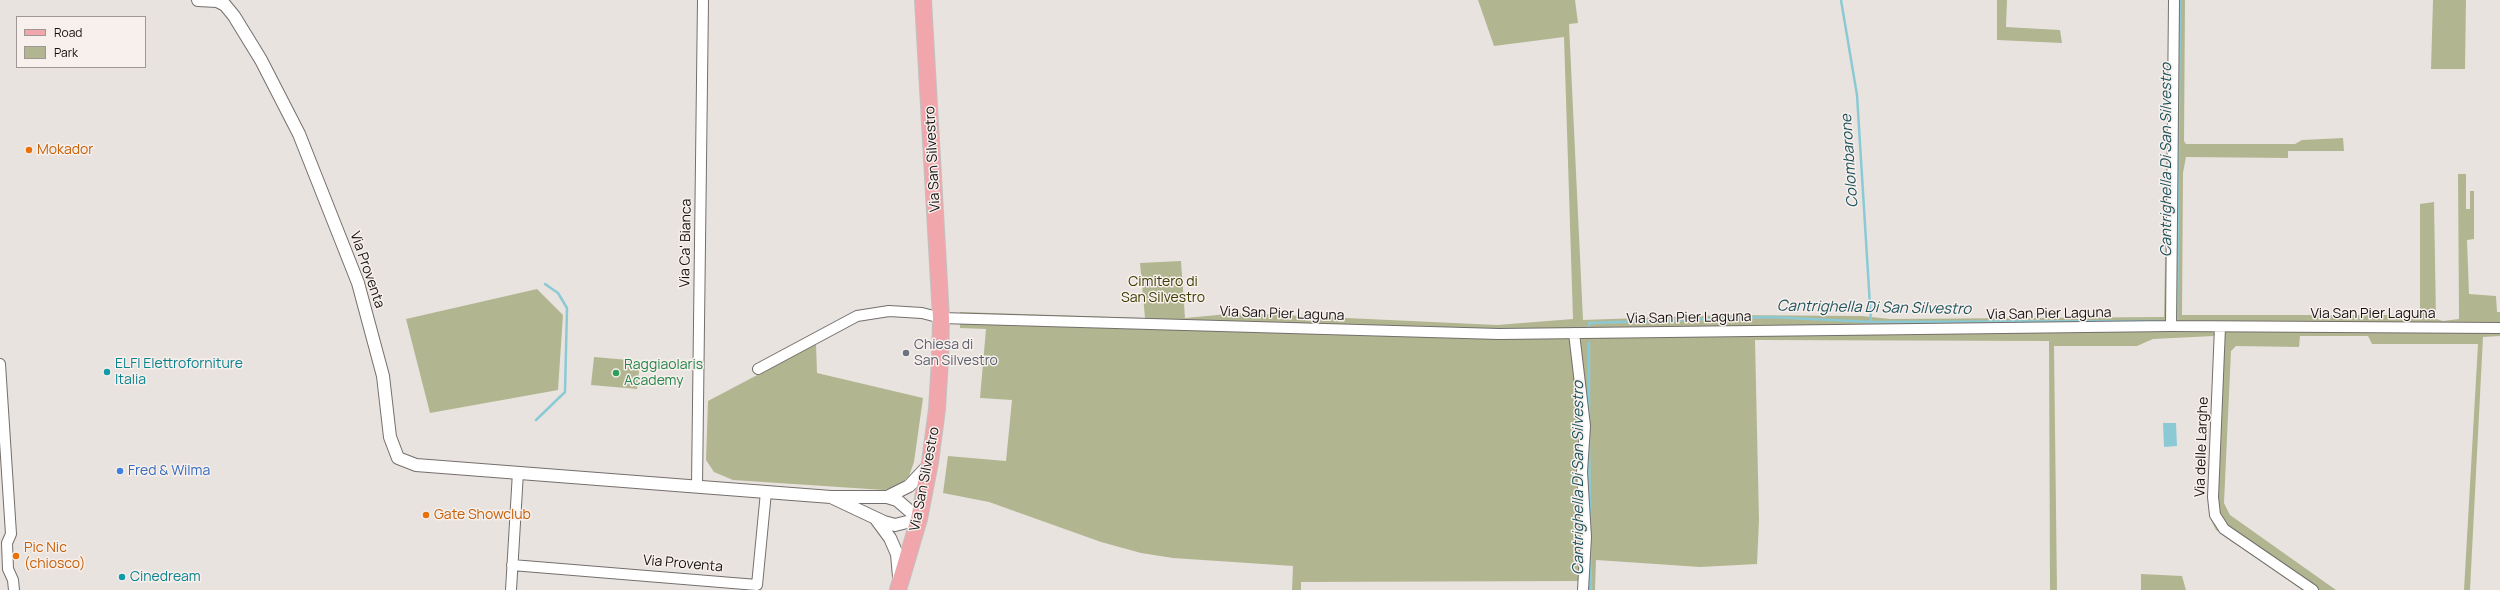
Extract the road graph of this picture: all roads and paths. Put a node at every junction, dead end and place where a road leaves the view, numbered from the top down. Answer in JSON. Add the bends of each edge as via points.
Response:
{"nodes":[{"id":1,"x":198,"y":0,"type":"edge"},
{"id":2,"x":216,"y":0,"type":"edge"},
{"id":3,"x":702,"y":0,"type":"edge"},
{"id":4,"x":923,"y":0,"type":"edge"},
{"id":5,"x":2174,"y":0,"type":"edge"},
{"id":6,"x":941,"y":318,"type":"junction"},
{"id":7,"x":2170,"y":326,"type":"junction"},
{"id":8,"x":2220,"y":327,"type":"junction"},
{"id":9,"x":2500,"y":328,"type":"edge"},
{"id":10,"x":1574,"y":334,"type":"junction"},
{"id":11,"x":0,"y":364,"type":"edge"},
{"id":12,"x":758,"y":369,"type":"dead end"},
{"id":13,"x":930,"y":462,"type":"junction"},
{"id":14,"x":3,"y":465,"type":"edge"},
{"id":15,"x":518,"y":472,"type":"junction"},
{"id":16,"x":697,"y":486,"type":"junction"},
{"id":17,"x":766,"y":492,"type":"junction"},
{"id":18,"x":831,"y":497,"type":"junction"},
{"id":19,"x":887,"y":497,"type":"junction"},
{"id":20,"x":876,"y":519,"type":"junction"},
{"id":21,"x":919,"y":519,"type":"junction"},
{"id":22,"x":512,"y":564,"type":"junction"},
{"id":23,"x":14,"y":590,"type":"edge"},
{"id":24,"x":511,"y":590,"type":"edge"},
{"id":25,"x":898,"y":590,"type":"edge"},
{"id":26,"x":1583,"y":590,"type":"edge"},
{"id":27,"x":2314,"y":590,"type":"edge"}],
"edges":[{"from":1,"to":2,"type":"street"},
{"from":2,"to":15,"type":"street","name":"Via Proventa","via":[[225,5],[234,16],[264,65],[299,134],[320,183],[358,283],[383,376],[390,437],[398,458],[416,465]]},
{"from":3,"to":16,"type":"street","name":"Via Ca' Bianca"},
{"from":4,"to":6,"type":"main road","name":"Via San Silvestro"},
{"from":5,"to":7,"type":"street"},
{"from":6,"to":10,"type":"street","name":"Via San Pier Laguna"},
{"from":6,"to":12,"type":"street","via":[[922,313],[889,310],[857,316]]},
{"from":6,"to":13,"type":"main road","name":"Via San Silvestro","via":[[938,409]]},
{"from":7,"to":8,"type":"street","name":"Via San Pier Laguna"},
{"from":7,"to":10,"type":"street","name":"Via San Pier Laguna"},
{"from":8,"to":9,"type":"street","name":"Via San Pier Laguna"},
{"from":8,"to":27,"type":"street","name":"Via delle Larghe","via":[[2213,497],[2215,516],[2224,529]]},
{"from":10,"to":26,"type":"street","via":[[1585,426],[1582,472],[1586,537]]},
{"from":11,"to":14,"type":"street"},
{"from":13,"to":19,"type":"street","name":"Via Proventa","via":[[926,470],[909,486]]},
{"from":13,"to":21,"type":"main road","name":"Via San Silvestro"},
{"from":14,"to":23,"type":"street","via":[[10,534],[7,543],[8,569]]},
{"from":15,"to":16,"type":"street","name":"Via Proventa"},
{"from":15,"to":22,"type":"street"},
{"from":16,"to":17,"type":"street","name":"Via Proventa"},
{"from":17,"to":18,"type":"street","name":"Via Proventa"},
{"from":17,"to":22,"type":"street","name":"Via Proventa","via":[[757,585]]},
{"from":18,"to":19,"type":"street","name":"Via Proventa"},
{"from":18,"to":20,"type":"street","name":"Via Proventa"},
{"from":19,"to":21,"type":"street","name":"Via Proventa","via":[[897,500]]},
{"from":20,"to":21,"type":"street","name":"Via Proventa","via":[[895,525]]},
{"from":20,"to":25,"type":"street","name":"Via Proventa","via":[[890,538],[897,554],[900,574]]},
{"from":21,"to":25,"type":"main road","name":"Via San Silvestro"},
{"from":22,"to":24,"type":"street"}]}
